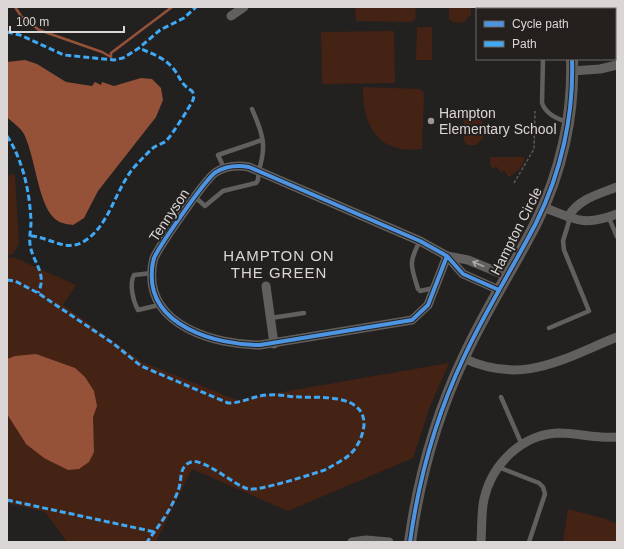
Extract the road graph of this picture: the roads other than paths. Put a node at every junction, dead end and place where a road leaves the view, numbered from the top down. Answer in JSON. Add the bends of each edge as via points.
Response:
{"nodes":[{"id":1,"x":244,"y":7,"type":"edge"},
{"id":2,"x":231,"y":16,"type":"dead end"},
{"id":3,"x":543,"y":60,"type":"edge"},
{"id":4,"x":572,"y":65,"type":"edge"},
{"id":5,"x":617,"y":65,"type":"edge"},
{"id":6,"x":252,"y":109,"type":"dead end"},
{"id":7,"x":568,"y":123,"type":"junction"},
{"id":8,"x":262,"y":140,"type":"junction"},
{"id":9,"x":224,"y":168,"type":"junction"},
{"id":10,"x":258,"y":171,"type":"junction"},
{"id":11,"x":617,"y":187,"type":"edge"},
{"id":12,"x":195,"y":197,"type":"junction"},
{"id":13,"x":543,"y":208,"type":"junction"},
{"id":14,"x":613,"y":216,"type":"edge"},
{"id":15,"x":569,"y":218,"type":"junction"},
{"id":16,"x":617,"y":237,"type":"edge"},
{"id":17,"x":420,"y":241,"type":"junction"},
{"id":18,"x":447,"y":256,"type":"junction"},
{"id":19,"x":152,"y":274,"type":"junction"},
{"id":20,"x":507,"y":276,"type":"junction"},
{"id":21,"x":266,"y":286,"type":"dead end"},
{"id":22,"x":434,"y":288,"type":"junction"},
{"id":23,"x":499,"y":290,"type":"junction"},
{"id":24,"x":159,"y":305,"type":"junction"},
{"id":25,"x":304,"y":313,"type":"dead end"},
{"id":26,"x":270,"y":318,"type":"junction"},
{"id":27,"x":549,"y":328,"type":"dead end"},
{"id":28,"x":617,"y":337,"type":"edge"},
{"id":29,"x":274,"y":344,"type":"junction"},
{"id":30,"x":463,"y":358,"type":"junction"},
{"id":31,"x":501,"y":397,"type":"dead end"},
{"id":32,"x":617,"y":437,"type":"edge"},
{"id":33,"x":522,"y":445,"type":"junction"},
{"id":34,"x":498,"y":467,"type":"junction"},
{"id":35,"x":352,"y":542,"type":"edge"},
{"id":36,"x":389,"y":542,"type":"edge"},
{"id":37,"x":410,"y":542,"type":"edge"},
{"id":38,"x":480,"y":542,"type":"edge"},
{"id":39,"x":529,"y":542,"type":"edge"}],
"edges":[{"from":1,"to":2,"type":"street"},
{"from":3,"to":7,"type":"lane","via":[[542,103],[551,115]]},
{"from":4,"to":5,"type":"street","via":[[600,69]]},
{"from":4,"to":7,"type":"street","name":"Hampton Circle"},
{"from":6,"to":8,"type":"lane"},
{"from":7,"to":13,"type":"street","name":"Hampton Circle","via":[[558,166]]},
{"from":8,"to":9,"type":"lane","via":[[218,156]]},
{"from":8,"to":10,"type":"lane","via":[[263,149]]},
{"from":9,"to":10,"type":"street","via":[[243,166]]},
{"from":9,"to":12,"type":"street","name":"Tennyson","via":[[206,181]]},
{"from":10,"to":12,"type":"lane","via":[[256,183],[223,191],[205,206]]},
{"from":10,"to":17,"type":"street"},
{"from":11,"to":15,"type":"street","via":[[587,199],[573,210]]},
{"from":12,"to":19,"type":"street","name":"Tennyson","via":[[157,253]]},
{"from":13,"to":15,"type":"street"},
{"from":13,"to":20,"type":"street","name":"Hampton Circle"},
{"from":14,"to":15,"type":"street","via":[[592,222]]},
{"from":14,"to":16,"type":"lane"},
{"from":15,"to":27,"type":"lane","via":[[563,241],[564,250],[589,311]]},
{"from":17,"to":18,"type":"street"},
{"from":17,"to":22,"type":"lane","via":[[411,257],[418,289],[420,291]]},
{"from":20,"to":18,"type":"street","one_way":true,"via":[[468,260]]},
{"from":18,"to":22,"type":"street","name":"Tennyson"},
{"from":18,"to":23,"type":"street","via":[[463,274]]},
{"from":19,"to":24,"type":"street","name":"Tennyson","via":[[153,289]]},
{"from":19,"to":24,"type":"lane","via":[[134,275],[133,302],[138,310]]},
{"from":20,"to":23,"type":"street","name":"Hampton Circle"},
{"from":21,"to":26,"type":"street"},
{"from":22,"to":29,"type":"street","name":"Tennyson","via":[[428,305],[412,320]]},
{"from":23,"to":30,"type":"street","name":"Hampton Circle"},
{"from":24,"to":29,"type":"street","name":"Tennyson","via":[[171,319],[200,334],[241,344]]},
{"from":25,"to":26,"type":"lane"},
{"from":26,"to":29,"type":"street"},
{"from":28,"to":30,"type":"street","via":[[551,364],[525,370],[510,371],[486,367]]},
{"from":30,"to":37,"type":"street","name":"Hampton Circle","via":[[446,396],[430,445],[415,506]]},
{"from":31,"to":33,"type":"lane"},
{"from":32,"to":33,"type":"street","via":[[599,438],[558,433],[544,435]]},
{"from":33,"to":34,"type":"street","via":[[508,455]]},
{"from":34,"to":38,"type":"street","via":[[491,478],[484,500]]},
{"from":34,"to":39,"type":"lane","via":[[544,487],[545,494]]},
{"from":35,"to":36,"type":"street"}]}
